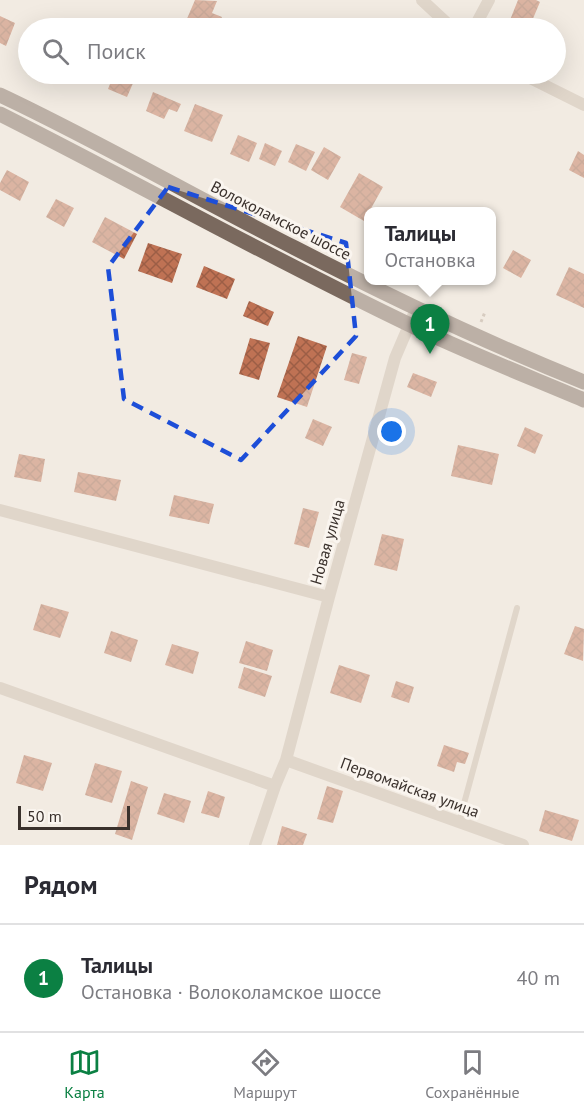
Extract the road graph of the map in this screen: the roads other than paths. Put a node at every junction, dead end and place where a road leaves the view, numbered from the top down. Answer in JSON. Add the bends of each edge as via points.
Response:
{"nodes":[{"id":1,"x":423,"y":0,"type":"edge"},
{"id":2,"x":489,"y":0,"type":"edge"},
{"id":3,"x":442,"y":18,"type":"edge"},
{"id":4,"x":479,"y":18,"type":"edge"},
{"id":5,"x":542,"y":84,"type":"edge"},
{"id":6,"x":0,"y":95,"type":"edge"},
{"id":7,"x":584,"y":105,"type":"edge"},
{"id":8,"x":0,"y":114,"type":"edge"},
{"id":9,"x":364,"y":283,"type":"edge"},
{"id":10,"x":368,"y":285,"type":"edge"},
{"id":11,"x":416,"y":309,"type":"junction"},
{"id":12,"x":409,"y":325,"type":"junction"},
{"id":13,"x":584,"y":382,"type":"edge"},
{"id":14,"x":584,"y":400,"type":"edge"},
{"id":15,"x":0,"y":510,"type":"edge"},
{"id":16,"x":329,"y":597,"type":"junction"},
{"id":17,"x":517,"y":608,"type":"dead end"},
{"id":18,"x":0,"y":690,"type":"edge"},
{"id":19,"x":286,"y":760,"type":"junction"},
{"id":20,"x":275,"y":786,"type":"junction"},
{"id":21,"x":459,"y":822,"type":"junction"},
{"id":22,"x":255,"y":845,"type":"edge"},
{"id":23,"x":523,"y":845,"type":"edge"}],
"edges":[{"from":1,"to":3,"type":"street"},
{"from":2,"to":4,"type":"street"},
{"from":5,"to":7,"type":"street"},
{"from":6,"to":9,"type":"main road","name":"Волоколамское шоссе"},
{"from":8,"to":12,"type":"main road","name":"Волоколамское шоссе"},
{"from":10,"to":11,"type":"main road","name":"Волоколамское шоссе"},
{"from":11,"to":12,"type":"street","name":"Новая улица"},
{"from":11,"to":13,"type":"main road","name":"Волоколамское шоссе"},
{"from":12,"to":14,"type":"main road","name":"Волоколамское шоссе"},
{"from":12,"to":16,"type":"street","name":"Новая улица","via":[[396,358]]},
{"from":15,"to":16,"type":"street"},
{"from":16,"to":19,"type":"street","name":"Новая улица"},
{"from":17,"to":21,"type":"lane"},
{"from":18,"to":20,"type":"street"},
{"from":19,"to":20,"type":"street","name":"Новая улица"},
{"from":19,"to":21,"type":"street","name":"Первомайская улица"},
{"from":20,"to":22,"type":"street","name":"Новая улица"},
{"from":21,"to":23,"type":"street","name":"Первомайская улица"}]}
